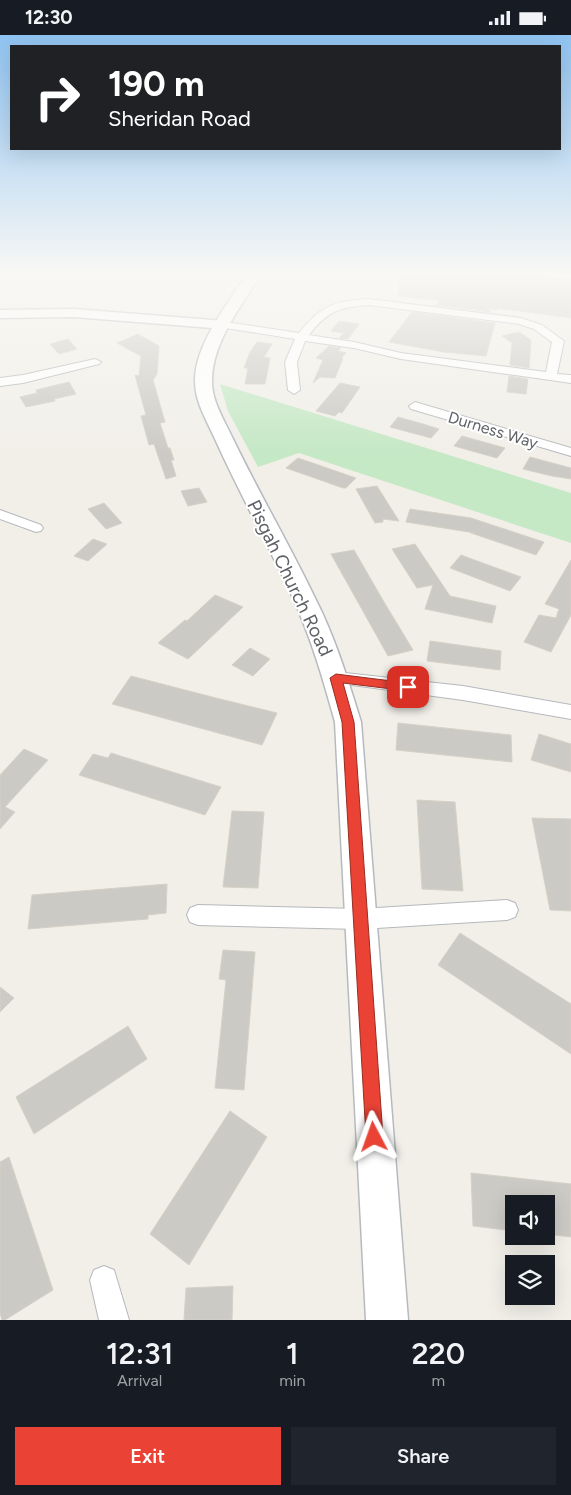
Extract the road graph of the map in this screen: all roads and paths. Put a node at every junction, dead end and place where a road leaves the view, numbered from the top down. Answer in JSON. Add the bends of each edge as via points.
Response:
{"nodes":[{"id":1,"x":219,"y":334,"type":"edge"},
{"id":2,"x":289,"y":334,"type":"edge"},
{"id":3,"x":548,"y":334,"type":"edge"},
{"id":4,"x":303,"y":336,"type":"junction"},
{"id":5,"x":95,"y":362,"type":"dead end"},
{"id":6,"x":551,"y":376,"type":"junction"},
{"id":7,"x":571,"y":379,"type":"edge"},
{"id":8,"x":0,"y":382,"type":"edge"},
{"id":9,"x":294,"y":389,"type":"dead end"},
{"id":10,"x":415,"y":406,"type":"dead end"},
{"id":11,"x":571,"y":452,"type":"edge"},
{"id":12,"x":0,"y":515,"type":"edge"},
{"id":13,"x":36,"y":528,"type":"dead end"},
{"id":14,"x":336,"y":678,"type":"junction"},
{"id":15,"x":571,"y":712,"type":"edge"},
{"id":16,"x":508,"y":910,"type":"dead end"},
{"id":17,"x":198,"y":915,"type":"dead end"},
{"id":18,"x":360,"y":919,"type":"junction"},
{"id":19,"x":104,"y":1280,"type":"dead end"},
{"id":20,"x":114,"y":1320,"type":"edge"},
{"id":21,"x":387,"y":1320,"type":"edge"}],
"edges":[{"from":1,"to":14,"type":"main road","name":"Pisgah Church Road","via":[[205,366],[206,398],[259,514],[304,597]]},
{"from":2,"to":4,"type":"street"},
{"from":3,"to":6,"type":"street","via":[[558,341]]},
{"from":4,"to":6,"type":"street","via":[[401,356]]},
{"from":4,"to":9,"type":"street","via":[[291,362]]},
{"from":5,"to":8,"type":"street"},
{"from":6,"to":7,"type":"street"},
{"from":10,"to":11,"type":"street","name":"Durness Way"},
{"from":12,"to":13,"type":"street"},
{"from":14,"to":15,"type":"street","via":[[463,693]]},
{"from":14,"to":18,"type":"main road","name":"Pisgah Church Road","via":[[348,722]]},
{"from":16,"to":18,"type":"street"},
{"from":17,"to":18,"type":"street"},
{"from":18,"to":21,"type":"main road","name":"Pisgah Church Road"},
{"from":19,"to":20,"type":"street"}]}
